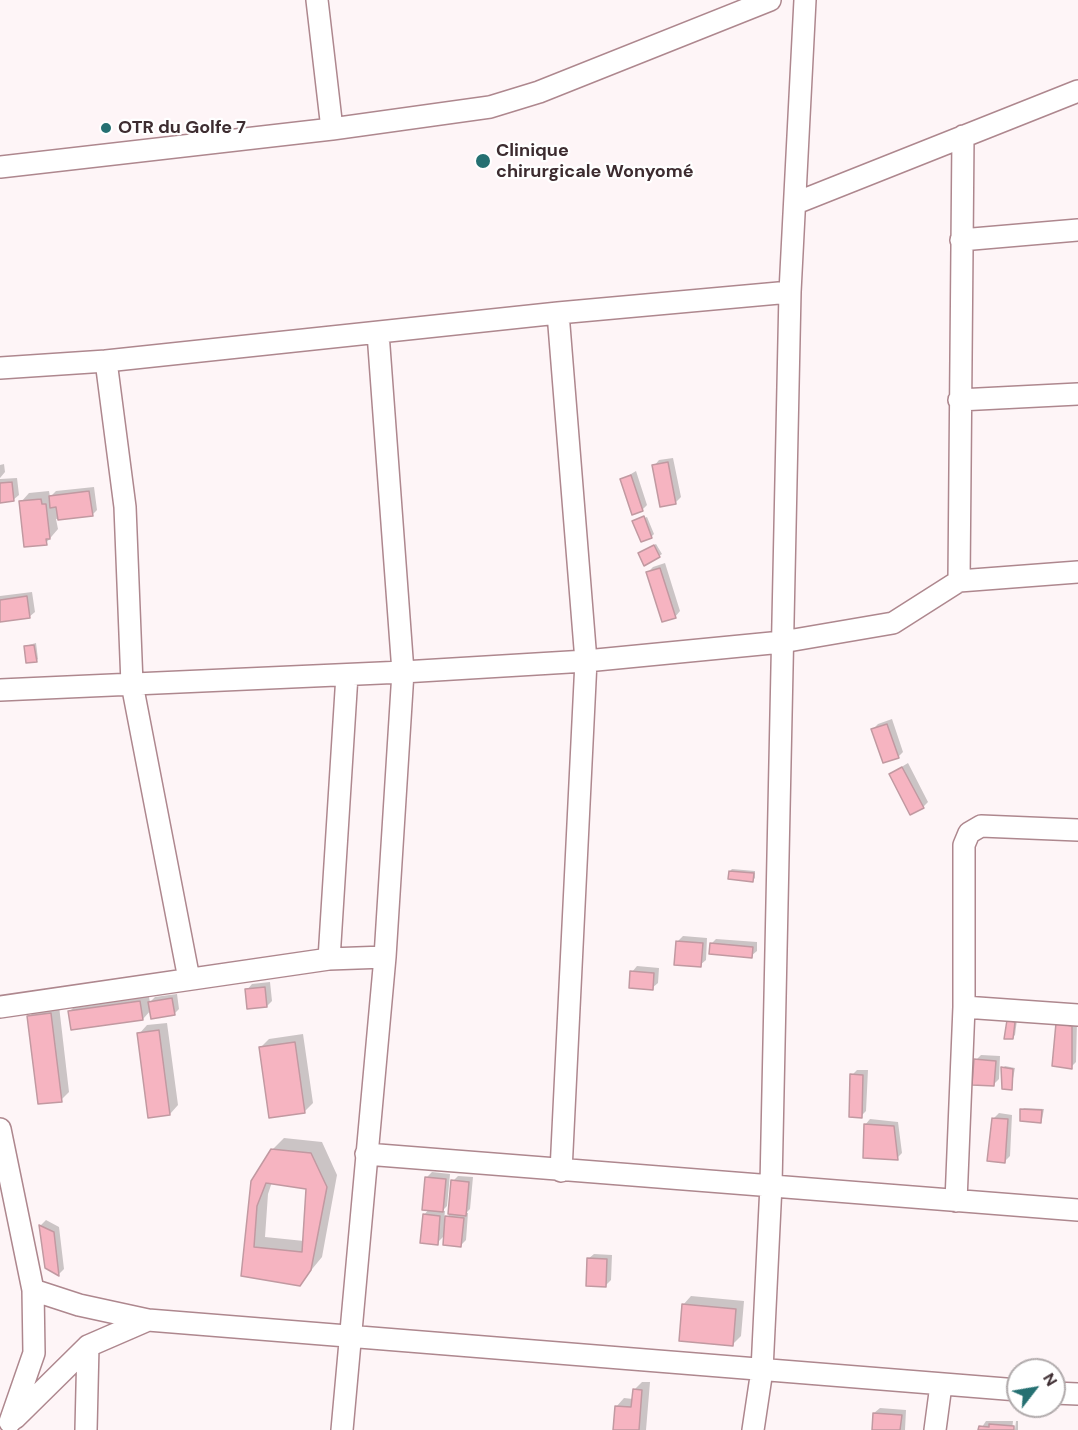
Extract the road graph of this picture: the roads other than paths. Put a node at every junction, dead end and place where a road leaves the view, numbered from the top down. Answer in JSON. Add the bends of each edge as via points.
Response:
{"nodes":[{"id":1,"x":317,"y":0,"type":"edge"},
{"id":2,"x":770,"y":0,"type":"edge"},
{"id":3,"x":805,"y":0,"type":"edge"},
{"id":4,"x":1078,"y":91,"type":"edge"},
{"id":5,"x":332,"y":129,"type":"junction"},
{"id":6,"x":963,"y":136,"type":"junction"},
{"id":7,"x":0,"y":167,"type":"edge"},
{"id":8,"x":796,"y":203,"type":"junction"},
{"id":9,"x":1078,"y":230,"type":"edge"},
{"id":10,"x":961,"y":240,"type":"junction"},
{"id":11,"x":790,"y":292,"type":"junction"},
{"id":12,"x":558,"y":313,"type":"junction"},
{"id":13,"x":378,"y":333,"type":"junction"},
{"id":14,"x":106,"y":361,"type":"junction"},
{"id":15,"x":0,"y":368,"type":"edge"},
{"id":16,"x":1078,"y":394,"type":"edge"},
{"id":17,"x":959,"y":400,"type":"junction"},
{"id":18,"x":1078,"y":572,"type":"edge"},
{"id":19,"x":959,"y":581,"type":"junction"},
{"id":20,"x":782,"y":642,"type":"junction"},
{"id":21,"x":586,"y":661,"type":"junction"},
{"id":22,"x":403,"y":672,"type":"junction"},
{"id":23,"x":347,"y":675,"type":"junction"},
{"id":24,"x":132,"y":684,"type":"junction"},
{"id":25,"x":0,"y":690,"type":"edge"},
{"id":26,"x":1078,"y":830,"type":"edge"},
{"id":27,"x":385,"y":957,"type":"junction"},
{"id":28,"x":329,"y":959,"type":"junction"},
{"id":29,"x":189,"y":979,"type":"junction"},
{"id":30,"x":0,"y":1007,"type":"edge"},
{"id":31,"x":964,"y":1007,"type":"junction"},
{"id":32,"x":1078,"y":1015,"type":"edge"},
{"id":33,"x":0,"y":1129,"type":"edge"},
{"id":34,"x":366,"y":1154,"type":"junction"},
{"id":35,"x":561,"y":1171,"type":"junction"},
{"id":36,"x":771,"y":1185,"type":"junction"},
{"id":37,"x":6,"y":1192,"type":"edge"},
{"id":38,"x":956,"y":1201,"type":"junction"},
{"id":39,"x":1078,"y":1210,"type":"edge"},
{"id":40,"x":33,"y":1290,"type":"junction"},
{"id":41,"x":148,"y":1320,"type":"junction"},
{"id":42,"x":353,"y":1338,"type":"junction"},
{"id":43,"x":88,"y":1346,"type":"junction"},
{"id":44,"x":762,"y":1370,"type":"junction"},
{"id":45,"x":941,"y":1385,"type":"junction"},
{"id":46,"x":1006,"y":1389,"type":"edge"},
{"id":47,"x":8,"y":1426,"type":"edge"},
{"id":48,"x":86,"y":1430,"type":"edge"},
{"id":49,"x":342,"y":1430,"type":"edge"},
{"id":50,"x":753,"y":1430,"type":"edge"},
{"id":51,"x":935,"y":1430,"type":"edge"}],
"edges":[{"from":1,"to":5,"type":"street"},
{"from":2,"to":5,"type":"street","via":[[539,92],[490,107]]},
{"from":3,"to":8,"type":"street"},
{"from":4,"to":6,"type":"street"},
{"from":5,"to":7,"type":"street"},
{"from":6,"to":8,"type":"street"},
{"from":6,"to":10,"type":"street"},
{"from":8,"to":11,"type":"street"},
{"from":9,"to":10,"type":"street"},
{"from":10,"to":17,"type":"street"},
{"from":11,"to":12,"type":"street"},
{"from":11,"to":20,"type":"street"},
{"from":12,"to":13,"type":"street"},
{"from":12,"to":21,"type":"street"},
{"from":13,"to":14,"type":"street"},
{"from":13,"to":22,"type":"street"},
{"from":14,"to":15,"type":"street"},
{"from":14,"to":24,"type":"street","via":[[124,507]]},
{"from":16,"to":17,"type":"street"},
{"from":17,"to":19,"type":"street"},
{"from":18,"to":19,"type":"street"},
{"from":19,"to":20,"type":"street","via":[[893,623]]},
{"from":20,"to":21,"type":"street"},
{"from":20,"to":36,"type":"street"},
{"from":21,"to":22,"type":"street"},
{"from":21,"to":35,"type":"street"},
{"from":22,"to":23,"type":"street"},
{"from":22,"to":27,"type":"street"},
{"from":23,"to":24,"type":"street"},
{"from":23,"to":28,"type":"street"},
{"from":24,"to":25,"type":"street"},
{"from":24,"to":29,"type":"street"},
{"from":26,"to":31,"type":"street","via":[[981,826],[969,833],[964,845]]},
{"from":27,"to":28,"type":"street"},
{"from":27,"to":34,"type":"street"},
{"from":28,"to":29,"type":"street"},
{"from":29,"to":30,"type":"street"},
{"from":31,"to":32,"type":"street"},
{"from":31,"to":38,"type":"street"},
{"from":33,"to":37,"type":"street"},
{"from":34,"to":35,"type":"street"},
{"from":34,"to":42,"type":"street"},
{"from":35,"to":36,"type":"street"},
{"from":36,"to":38,"type":"street"},
{"from":36,"to":44,"type":"street"},
{"from":37,"to":40,"type":"street"},
{"from":38,"to":39,"type":"street"},
{"from":40,"to":41,"type":"street"},
{"from":40,"to":47,"type":"street","via":[[34,1353]]},
{"from":41,"to":42,"type":"street"},
{"from":41,"to":43,"type":"street"},
{"from":42,"to":44,"type":"street"},
{"from":42,"to":49,"type":"street"},
{"from":43,"to":47,"type":"street"},
{"from":43,"to":48,"type":"street"},
{"from":44,"to":45,"type":"street"},
{"from":44,"to":50,"type":"street"},
{"from":45,"to":46,"type":"street"},
{"from":45,"to":51,"type":"street"}]}
